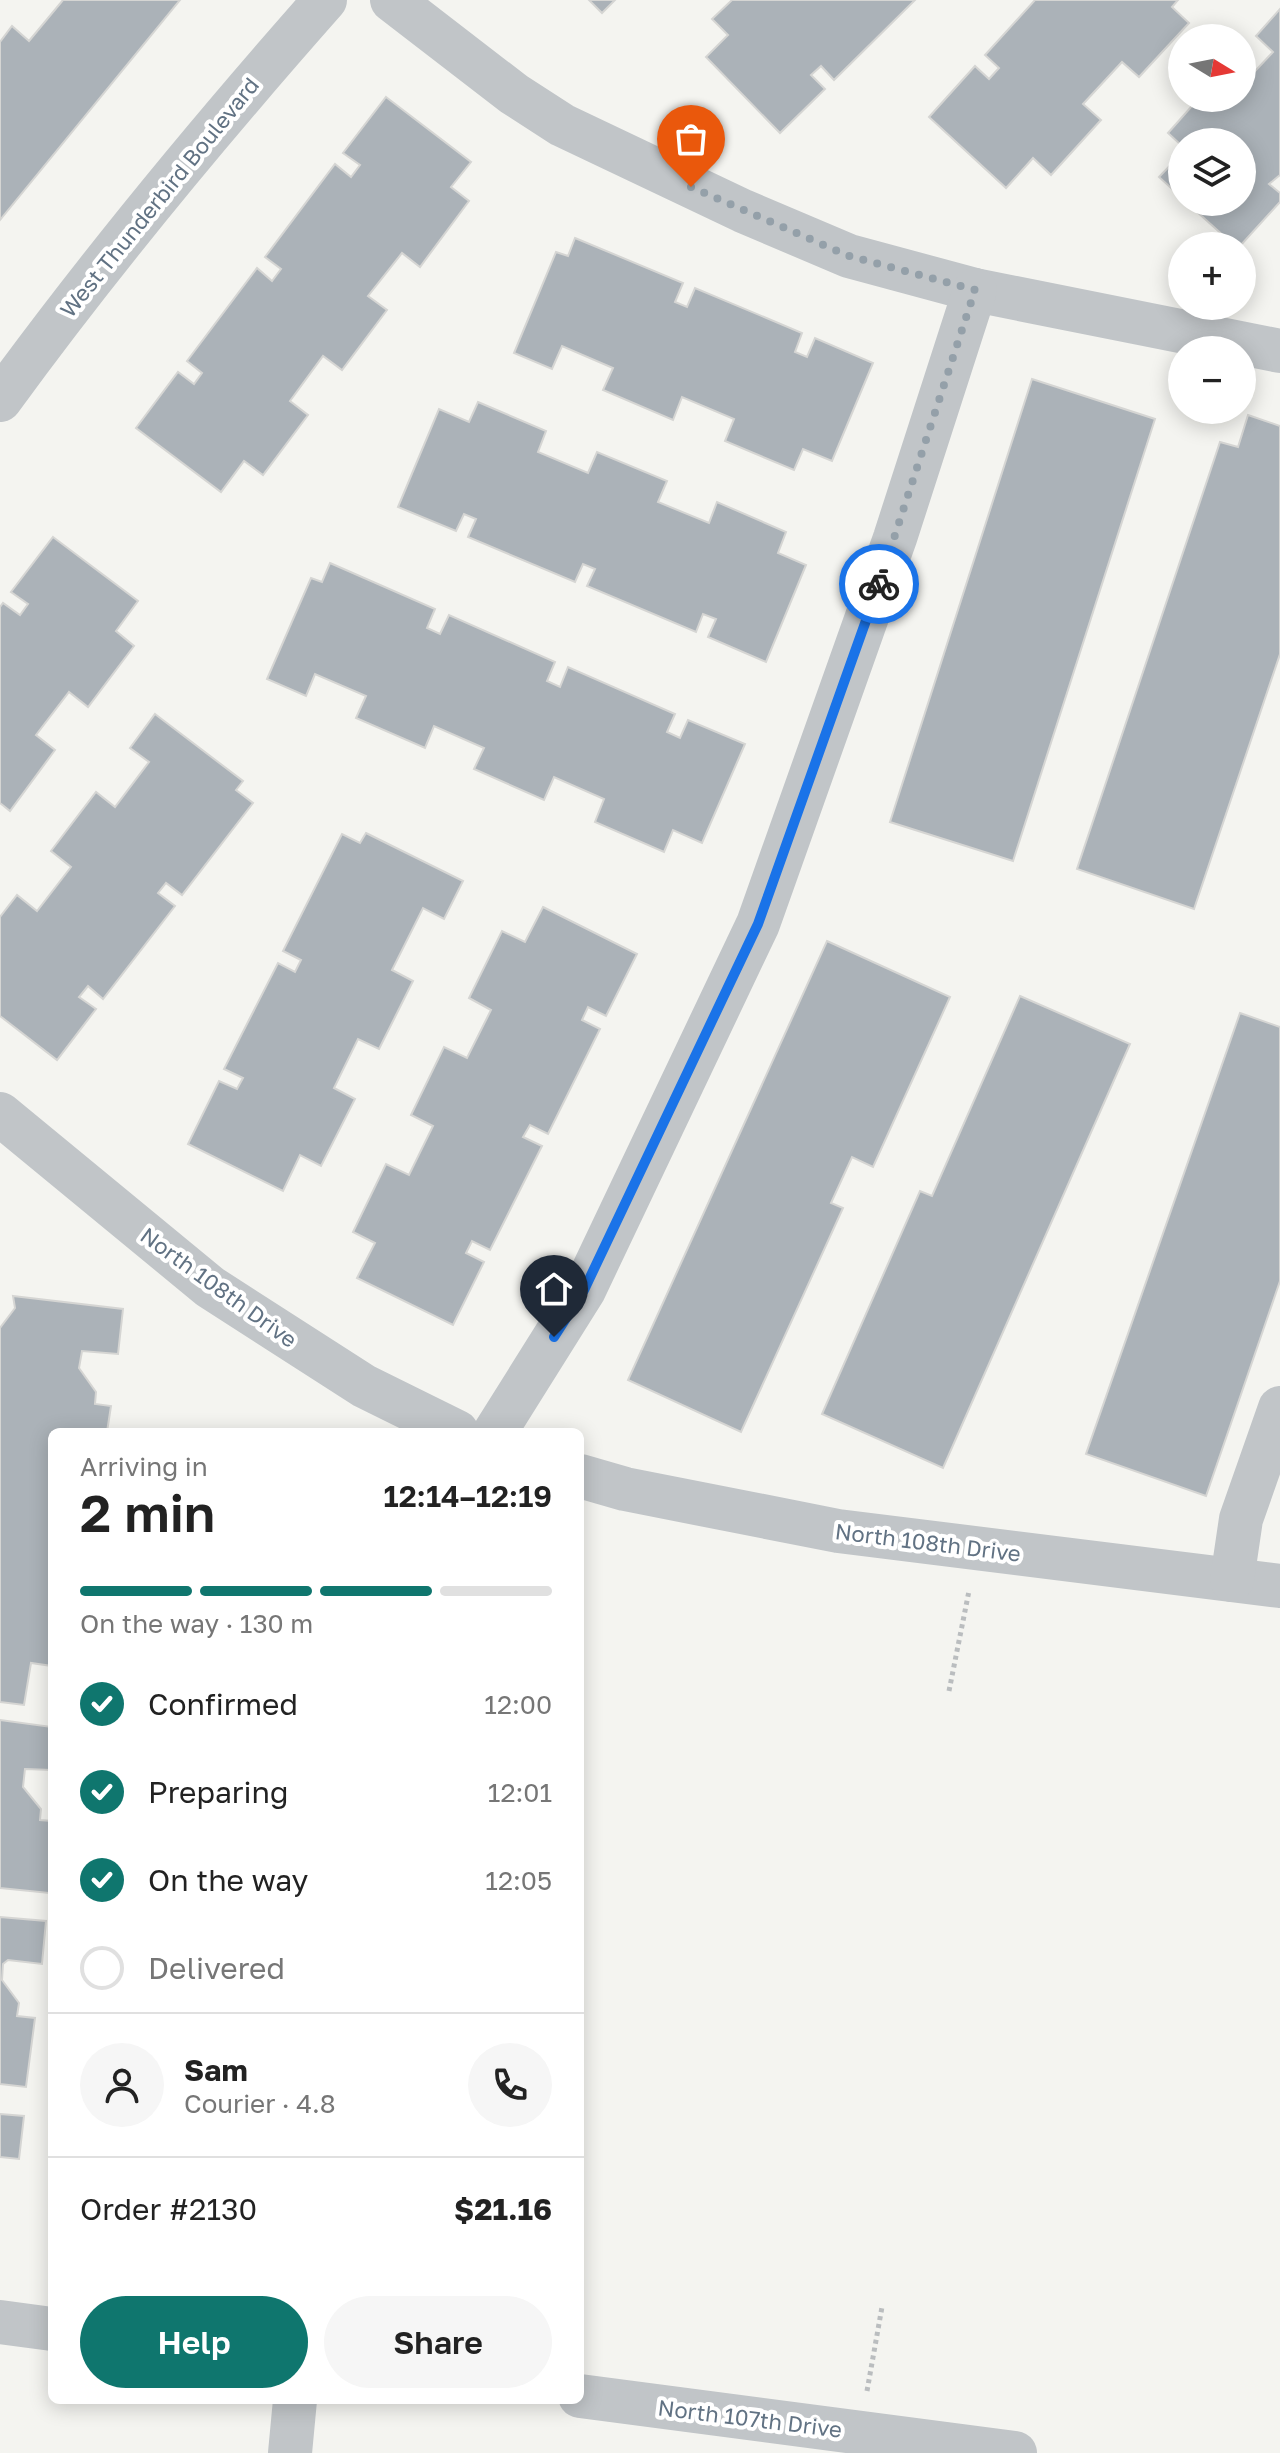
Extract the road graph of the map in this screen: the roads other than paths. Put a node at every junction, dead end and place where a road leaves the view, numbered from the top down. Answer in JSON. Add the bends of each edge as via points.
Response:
{"nodes":[{"id":1,"x":325,"y":0,"type":"edge"},
{"id":2,"x":392,"y":0,"type":"edge"},
{"id":3,"x":975,"y":290,"type":"junction"},
{"id":4,"x":1280,"y":351,"type":"edge"},
{"id":5,"x":0,"y":400,"type":"edge"},
{"id":6,"x":0,"y":1114,"type":"edge"},
{"id":7,"x":1280,"y":1408,"type":"edge"},
{"id":8,"x":449,"y":1428,"type":"edge"},
{"id":9,"x":498,"y":1428,"type":"edge"},
{"id":10,"x":584,"y":1477,"type":"edge"},
{"id":11,"x":1232,"y":1580,"type":"junction"},
{"id":12,"x":1280,"y":1586,"type":"edge"},
{"id":13,"x":0,"y":2322,"type":"edge"},
{"id":14,"x":48,"y":2328,"type":"edge"},
{"id":15,"x":584,"y":2397,"type":"edge"},
{"id":16,"x":295,"y":2404,"type":"edge"},
{"id":17,"x":290,"y":2453,"type":"edge"},
{"id":18,"x":1015,"y":2453,"type":"edge"}],
"edges":[{"from":1,"to":5,"type":"street","name":"West Thunderbird Boulevard","via":[[187,159]]},
{"from":2,"to":3,"type":"street","via":[[562,125],[849,256]]},
{"from":3,"to":4,"type":"street"},
{"from":3,"to":9,"type":"street","via":[[895,538],[758,924],[584,1290]]},
{"from":6,"to":8,"type":"street","name":"North 108th Drive","via":[[210,1287],[364,1386]]},
{"from":7,"to":11,"type":"street","via":[[1241,1519]]},
{"from":10,"to":11,"type":"street","name":"North 108th Drive","via":[[838,1531]]},
{"from":11,"to":12,"type":"street","name":"North 108th Drive"},
{"from":13,"to":14,"type":"street"},
{"from":15,"to":18,"type":"street","name":"North 107th Drive"},
{"from":16,"to":17,"type":"street"}]}
